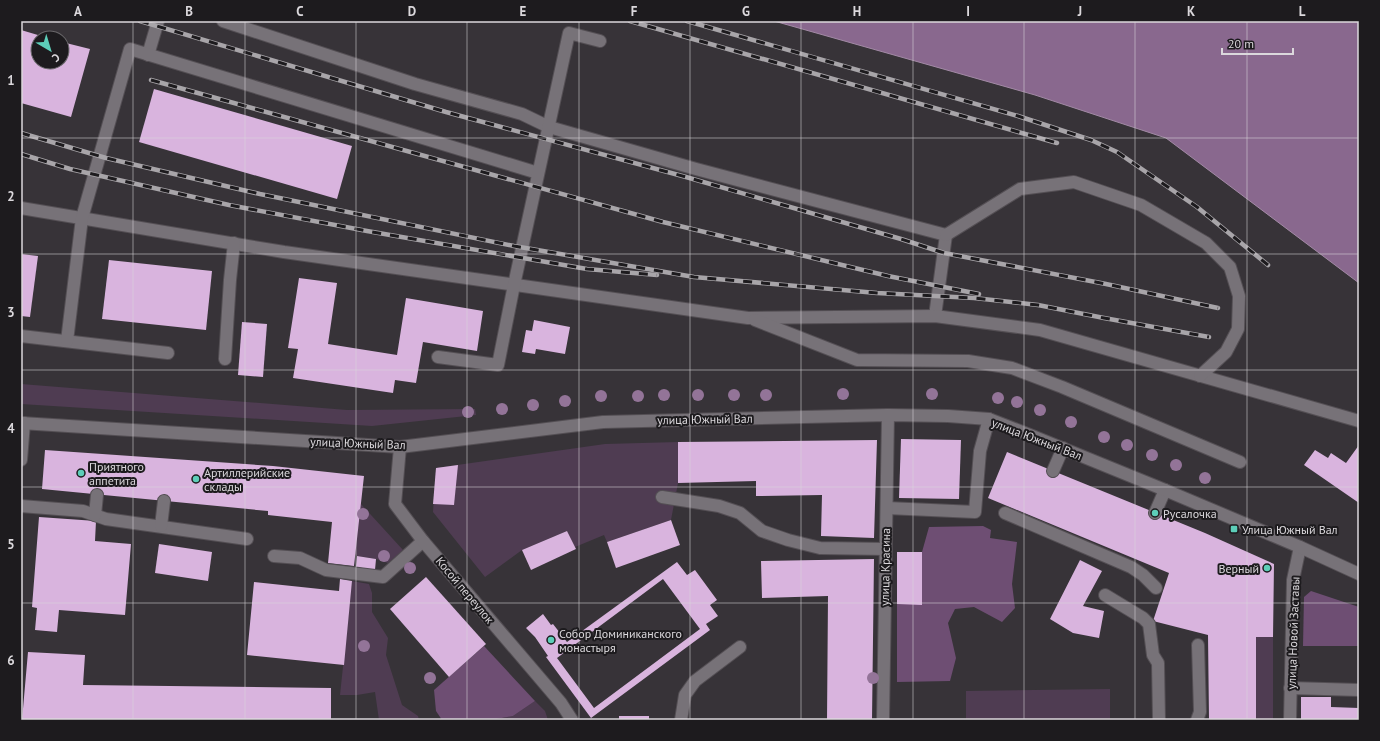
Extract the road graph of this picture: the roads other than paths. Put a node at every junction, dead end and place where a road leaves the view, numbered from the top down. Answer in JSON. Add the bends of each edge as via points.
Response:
{"nodes":[{"id":1,"x":158,"y":21,"type":"edge"},
{"id":2,"x":223,"y":21,"type":"edge"},
{"id":3,"x":600,"y":41,"type":"dead end"},
{"id":4,"x":148,"y":55,"type":"junction"},
{"id":5,"x":549,"y":127,"type":"junction"},
{"id":6,"x":538,"y":173,"type":"junction"},
{"id":7,"x":21,"y":208,"type":"edge"},
{"id":8,"x":82,"y":218,"type":"junction"},
{"id":9,"x":946,"y":235,"type":"junction"},
{"id":10,"x":234,"y":243,"type":"junction"},
{"id":11,"x":514,"y":284,"type":"junction"},
{"id":12,"x":935,"y":316,"type":"junction"},
{"id":13,"x":748,"y":318,"type":"junction"},
{"id":14,"x":21,"y":336,"type":"edge"},
{"id":15,"x":66,"y":341,"type":"junction"},
{"id":16,"x":168,"y":353,"type":"dead end"},
{"id":17,"x":438,"y":357,"type":"dead end"},
{"id":18,"x":225,"y":359,"type":"dead end"},
{"id":19,"x":1200,"y":376,"type":"junction"},
{"id":20,"x":888,"y":415,"type":"junction"},
{"id":21,"x":989,"y":419,"type":"junction"},
{"id":22,"x":1359,"y":421,"type":"edge"},
{"id":23,"x":23,"y":423,"type":"edge"},
{"id":24,"x":400,"y":447,"type":"junction"},
{"id":25,"x":1063,"y":448,"type":"junction"},
{"id":26,"x":21,"y":460,"type":"edge"},
{"id":27,"x":1240,"y":462,"type":"dead end"},
{"id":28,"x":1053,"y":471,"type":"dead end"},
{"id":29,"x":1165,"y":490,"type":"junction"},
{"id":30,"x":97,"y":495,"type":"dead end"},
{"id":31,"x":662,"y":497,"type":"dead end"},
{"id":32,"x":164,"y":501,"type":"dead end"},
{"id":33,"x":21,"y":506,"type":"edge"},
{"id":34,"x":886,"y":508,"type":"junction"},
{"id":35,"x":1005,"y":513,"type":"dead end"},
{"id":36,"x":1155,"y":513,"type":"dead end"},
{"id":37,"x":95,"y":515,"type":"junction"},
{"id":38,"x":161,"y":526,"type":"junction"},
{"id":39,"x":247,"y":539,"type":"dead end"},
{"id":40,"x":424,"y":541,"type":"junction"},
{"id":41,"x":1300,"y":547,"type":"junction"},
{"id":42,"x":886,"y":550,"type":"junction"},
{"id":43,"x":274,"y":556,"type":"dead end"},
{"id":44,"x":1359,"y":574,"type":"edge"},
{"id":45,"x":1156,"y":588,"type":"dead end"},
{"id":46,"x":1105,"y":595,"type":"dead end"},
{"id":47,"x":1198,"y":645,"type":"dead end"},
{"id":48,"x":740,"y":647,"type":"dead end"},
{"id":49,"x":1290,"y":688,"type":"junction"},
{"id":50,"x":1359,"y":690,"type":"edge"},
{"id":51,"x":572,"y":720,"type":"edge"},
{"id":52,"x":681,"y":720,"type":"edge"},
{"id":53,"x":883,"y":720,"type":"edge"},
{"id":54,"x":1160,"y":720,"type":"edge"},
{"id":55,"x":1197,"y":720,"type":"edge"},
{"id":56,"x":1290,"y":720,"type":"edge"}],
"edges":[{"from":1,"to":4,"type":"street"},
{"from":2,"to":5,"type":"street","via":[[416,84],[522,114]]},
{"from":3,"to":5,"type":"street","via":[[569,32]]},
{"from":4,"to":6,"type":"street"},
{"from":4,"to":8,"type":"street","via":[[130,49]]},
{"from":5,"to":6,"type":"street"},
{"from":5,"to":9,"type":"street"},
{"from":6,"to":11,"type":"street"},
{"from":7,"to":8,"type":"street"},
{"from":8,"to":10,"type":"street"},
{"from":8,"to":15,"type":"street"},
{"from":9,"to":12,"type":"street"},
{"from":9,"to":19,"type":"street","via":[[1020,189],[1074,182],[1141,205],[1206,243],[1230,267],[1239,296],[1238,329],[1226,352]]},
{"from":10,"to":11,"type":"street"},
{"from":10,"to":18,"type":"street"},
{"from":11,"to":13,"type":"street"},
{"from":11,"to":17,"type":"street","via":[[498,366]]},
{"from":12,"to":13,"type":"street"},
{"from":12,"to":19,"type":"street","via":[[1040,330]]},
{"from":13,"to":27,"type":"street","via":[[857,360],[968,361],[1012,368]]},
{"from":14,"to":15,"type":"street"},
{"from":15,"to":16,"type":"street"},
{"from":19,"to":22,"type":"street"},
{"from":20,"to":21,"type":"street","name":"улица Южный Вал"},
{"from":20,"to":24,"type":"street","name":"улица Южный Вал","via":[[603,422]]},
{"from":20,"to":34,"type":"street","name":"улица Красина"},
{"from":21,"to":25,"type":"street","name":"улица Южный Вал"},
{"from":21,"to":34,"type":"street","via":[[980,450],[975,512]]},
{"from":23,"to":24,"type":"street","name":"улица Южный Вал"},
{"from":23,"to":26,"type":"street"},
{"from":24,"to":40,"type":"street","name":"Косой переулок","via":[[395,504]]},
{"from":25,"to":28,"type":"street"},
{"from":25,"to":29,"type":"street","name":"улица Южный Вал"},
{"from":29,"to":36,"type":"street"},
{"from":29,"to":41,"type":"street","name":"улица Южный Вал"},
{"from":30,"to":37,"type":"street"},
{"from":31,"to":42,"type":"street","via":[[719,506],[740,513],[762,531],[820,548]]},
{"from":32,"to":38,"type":"street"},
{"from":33,"to":37,"type":"street","via":[[83,510]]},
{"from":34,"to":42,"type":"street","name":"улица Красина"},
{"from":35,"to":45,"type":"street","via":[[1032,521],[1133,563]]},
{"from":37,"to":38,"type":"street","via":[[106,519]]},
{"from":38,"to":39,"type":"street"},
{"from":40,"to":43,"type":"street","via":[[383,577],[326,570],[300,558]]},
{"from":40,"to":51,"type":"street","name":"Косой переулок","via":[[561,703]]},
{"from":41,"to":44,"type":"street","name":"улица Южный Вал"},
{"from":41,"to":49,"type":"street","name":"улица Новой Заставы","via":[[1293,580]]},
{"from":42,"to":53,"type":"street","name":"улица Красина"},
{"from":46,"to":54,"type":"street","via":[[1149,624],[1153,655],[1158,663]]},
{"from":47,"to":55,"type":"street","via":[[1200,712]]},
{"from":48,"to":52,"type":"street","via":[[695,681],[685,695]]},
{"from":49,"to":50,"type":"street"},
{"from":49,"to":56,"type":"street","name":"улица Новой Заставы"}]}
